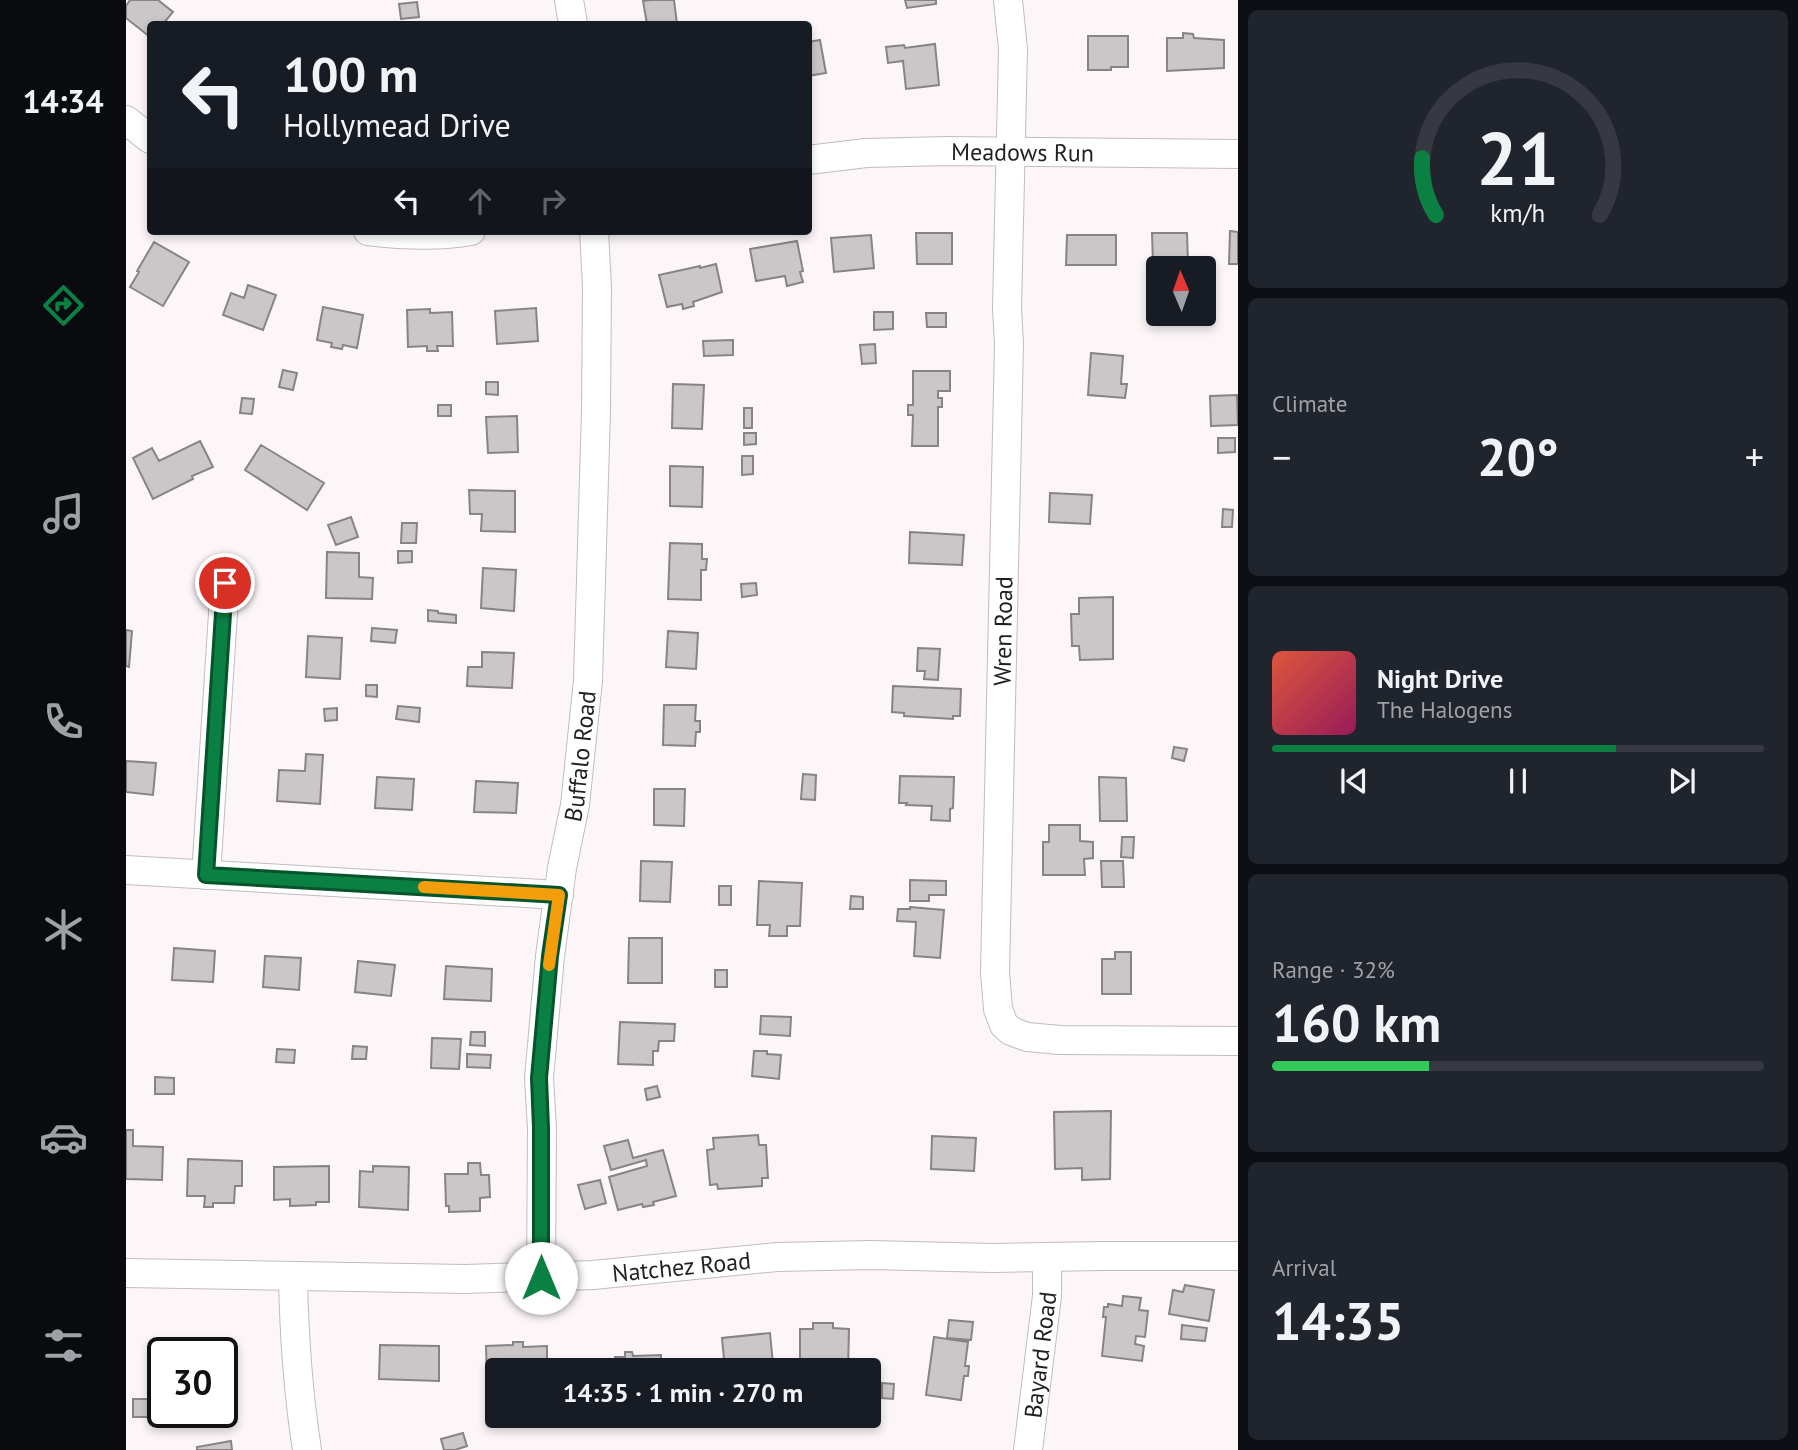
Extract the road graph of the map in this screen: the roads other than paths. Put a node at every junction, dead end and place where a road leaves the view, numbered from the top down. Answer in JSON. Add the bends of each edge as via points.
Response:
{"nodes":[{"id":1,"x":569,"y":0,"type":"edge"},
{"id":2,"x":1008,"y":0,"type":"edge"},
{"id":3,"x":572,"y":21,"type":"edge"},
{"id":4,"x":126,"y":121,"type":"edge"},
{"id":5,"x":147,"y":137,"type":"edge"},
{"id":6,"x":1012,"y":151,"type":"junction"},
{"id":7,"x":1238,"y":153,"type":"edge"},
{"id":8,"x":812,"y":160,"type":"edge"},
{"id":9,"x":594,"y":235,"type":"edge"},
{"id":10,"x":225,"y":583,"type":"dead end"},
{"id":11,"x":126,"y":870,"type":"edge"},
{"id":12,"x":206,"y":875,"type":"junction"},
{"id":13,"x":559,"y":895,"type":"junction"},
{"id":14,"x":1238,"y":1041,"type":"edge"},
{"id":15,"x":1238,"y":1256,"type":"edge"},
{"id":16,"x":1047,"y":1257,"type":"junction"},
{"id":17,"x":126,"y":1273,"type":"edge"},
{"id":18,"x":293,"y":1276,"type":"junction"},
{"id":19,"x":541,"y":1278,"type":"junction"},
{"id":20,"x":307,"y":1450,"type":"edge"},
{"id":21,"x":1028,"y":1450,"type":"edge"}],
"edges":[{"from":1,"to":3,"type":"street"},
{"from":2,"to":6,"type":"street","name":"Wren Road","via":[[1013,48]]},
{"from":4,"to":5,"type":"street"},
{"from":6,"to":7,"type":"street","name":"Meadows Run"},
{"from":6,"to":8,"type":"street","name":"Meadows Run","via":[[866,153]]},
{"from":6,"to":14,"type":"street","name":"Wren Road","via":[[995,972],[998,1009],[1004,1025],[1027,1037]]},
{"from":9,"to":13,"type":"street","name":"Buffalo Road","via":[[596,411],[588,680],[575,805]]},
{"from":10,"to":12,"type":"street"},
{"from":11,"to":12,"type":"street"},
{"from":12,"to":13,"type":"street"},
{"from":13,"to":19,"type":"street","name":"Buffalo Road","via":[[539,1078]]},
{"from":15,"to":16,"type":"street","name":"Natchez Road"},
{"from":16,"to":19,"type":"street","name":"Natchez Road","via":[[778,1257]]},
{"from":16,"to":21,"type":"street","name":"Bayard Road","via":[[1047,1296]]},
{"from":17,"to":18,"type":"street","name":"Natchez Road"},
{"from":18,"to":19,"type":"street","name":"Natchez Road"},
{"from":18,"to":20,"type":"street","via":[[294,1333]]}]}
